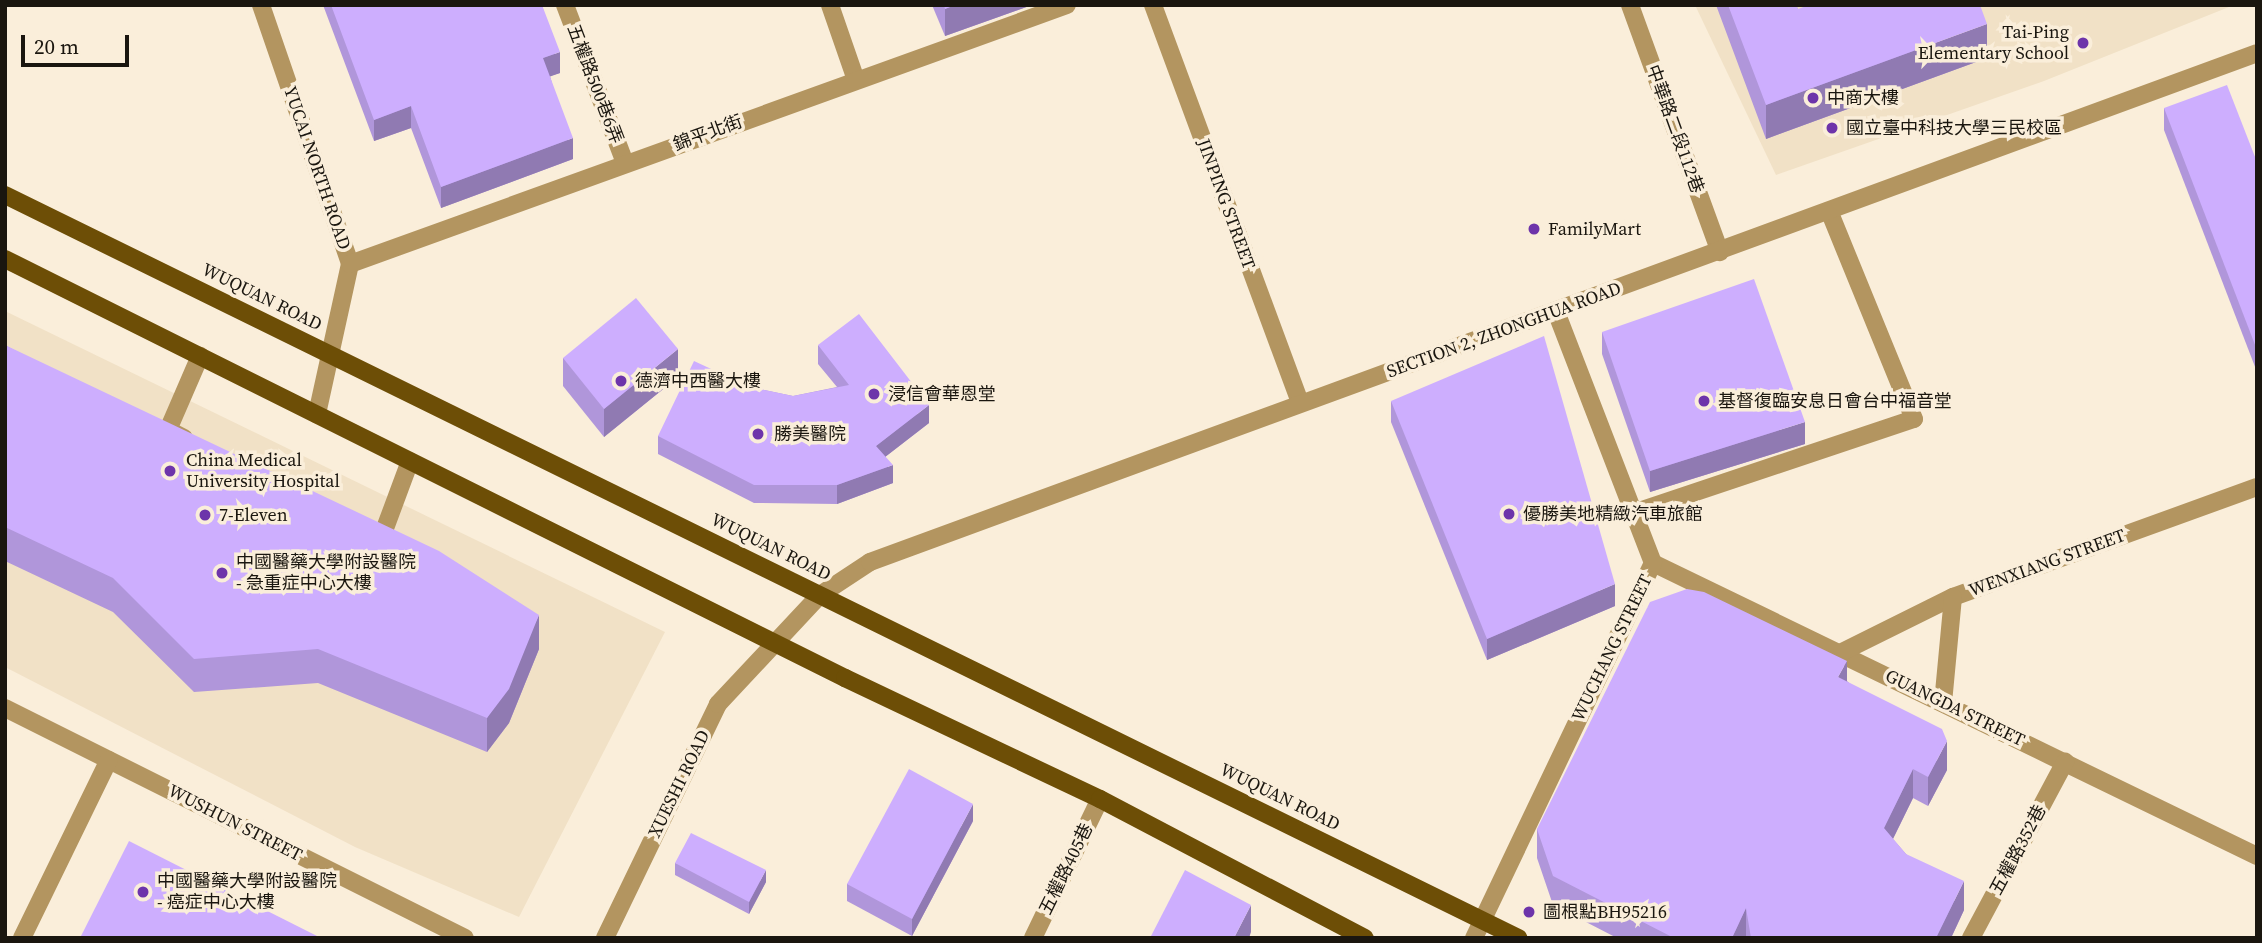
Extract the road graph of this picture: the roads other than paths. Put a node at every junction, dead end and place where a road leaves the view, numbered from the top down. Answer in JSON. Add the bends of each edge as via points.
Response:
{"nodes":[{"id":1,"x":261,"y":5,"type":"edge"},
{"id":2,"x":565,"y":5,"type":"edge"},
{"id":3,"x":830,"y":5,"type":"edge"},
{"id":4,"x":1067,"y":5,"type":"edge"},
{"id":5,"x":1153,"y":5,"type":"edge"},
{"id":6,"x":1630,"y":5,"type":"edge"},
{"id":7,"x":2257,"y":53,"type":"edge"},
{"id":8,"x":856,"y":80,"type":"junction"},
{"id":9,"x":625,"y":163,"type":"junction"},
{"id":10,"x":5,"y":195,"type":"edge"},
{"id":11,"x":1829,"y":211,"type":"junction"},
{"id":12,"x":1720,"y":252,"type":"junction"},
{"id":13,"x":5,"y":259,"type":"edge"},
{"id":14,"x":350,"y":264,"type":"junction"},
{"id":15,"x":1556,"y":312,"type":"junction"},
{"id":16,"x":331,"y":354,"type":"junction"},
{"id":17,"x":200,"y":356,"type":"junction"},
{"id":18,"x":1300,"y":403,"type":"junction"},
{"id":19,"x":317,"y":414,"type":"junction"},
{"id":20,"x":204,"y":448,"type":"edge"},
{"id":21,"x":410,"y":461,"type":"junction"},
{"id":22,"x":2257,"y":486,"type":"edge"},
{"id":23,"x":1633,"y":513,"type":"junction"},
{"id":24,"x":357,"y":527,"type":"edge"},
{"id":25,"x":1653,"y":563,"type":"junction"},
{"id":26,"x":820,"y":595,"type":"junction"},
{"id":27,"x":1953,"y":597,"type":"junction"},
{"id":28,"x":773,"y":642,"type":"junction"},
{"id":29,"x":1842,"y":652,"type":"junction"},
{"id":30,"x":1944,"y":702,"type":"junction"},
{"id":31,"x":5,"y":708,"type":"edge"},
{"id":32,"x":109,"y":760,"type":"junction"},
{"id":33,"x":2065,"y":762,"type":"junction"},
{"id":34,"x":1100,"y":799,"type":"junction"},
{"id":35,"x":2257,"y":856,"type":"edge"},
{"id":36,"x":1482,"y":920,"type":"junction"},
{"id":37,"x":22,"y":938,"type":"edge"},
{"id":38,"x":466,"y":938,"type":"edge"},
{"id":39,"x":604,"y":938,"type":"edge"},
{"id":40,"x":1033,"y":938,"type":"edge"},
{"id":41,"x":1365,"y":938,"type":"edge"},
{"id":42,"x":1474,"y":938,"type":"edge"},
{"id":43,"x":1518,"y":938,"type":"edge"},
{"id":44,"x":1972,"y":938,"type":"edge"}],
"edges":[{"from":1,"to":14,"type":"street","name":"YUCAI NORTH ROAD"},
{"from":2,"to":9,"type":"street","name":"五權路500巷6弄"},
{"from":3,"to":8,"type":"street"},
{"from":4,"to":8,"type":"street","name":"錦平北街"},
{"from":5,"to":18,"type":"street","name":"JINPING STREET"},
{"from":6,"to":12,"type":"street","name":"中華路二段112巷"},
{"from":7,"to":11,"type":"street","name":"SECTION 2, ZHONGHUA ROAD"},
{"from":8,"to":9,"type":"street","name":"錦平北街"},
{"from":9,"to":14,"type":"street","name":"錦平北街"},
{"from":10,"to":16,"type":"main road","name":"WUQUAN ROAD"},
{"from":11,"to":12,"type":"street","name":"SECTION 2, ZHONGHUA ROAD"},
{"from":11,"to":23,"type":"street","via":[[1914,419]]},
{"from":12,"to":15,"type":"street","name":"SECTION 2, ZHONGHUA ROAD"},
{"from":13,"to":17,"type":"main road"},
{"from":14,"to":16,"type":"street","name":"YUCAI NORTH ROAD"},
{"from":15,"to":18,"type":"street","name":"SECTION 2, ZHONGHUA ROAD"},
{"from":15,"to":23,"type":"street","name":"WUCHANG STREET"},
{"from":16,"to":19,"type":"street","name":"YUCAI NORTH ROAD"},
{"from":16,"to":26,"type":"main road","name":"WUQUAN ROAD"},
{"from":17,"to":19,"type":"main road"},
{"from":17,"to":20,"type":"street","via":[[168,430]]},
{"from":18,"to":26,"type":"street","name":"SECTION 2, ZHONGHUA ROAD","via":[[870,562]]},
{"from":19,"to":21,"type":"main road"},
{"from":21,"to":24,"type":"street","via":[[381,539]]},
{"from":21,"to":28,"type":"main road"},
{"from":22,"to":27,"type":"street","name":"WENXIANG STREET"},
{"from":23,"to":25,"type":"street","name":"WUCHANG STREET"},
{"from":25,"to":29,"type":"street","name":"GUANGDA STREET"},
{"from":25,"to":36,"type":"street","name":"WUCHANG STREET"},
{"from":26,"to":28,"type":"street","name":"SECTION 2, ZHONGHUA ROAD"},
{"from":26,"to":36,"type":"main road","name":"WUQUAN ROAD"},
{"from":27,"to":29,"type":"street","name":"WENXIANG STREET"},
{"from":27,"to":30,"type":"street"},
{"from":28,"to":34,"type":"main road"},
{"from":28,"to":39,"type":"street","name":"XUESHI ROAD","via":[[716,707]]},
{"from":29,"to":30,"type":"street","name":"GUANGDA STREET"},
{"from":30,"to":33,"type":"street","name":"GUANGDA STREET"},
{"from":31,"to":32,"type":"street","name":"WUSHUN STREET"},
{"from":32,"to":37,"type":"street"},
{"from":32,"to":38,"type":"street","name":"WUSHUN STREET"},
{"from":33,"to":35,"type":"street","name":"GUANGDA STREET"},
{"from":33,"to":44,"type":"street","name":"五權路352巷"},
{"from":34,"to":40,"type":"street","name":"五權路405巷"},
{"from":34,"to":41,"type":"main road"},
{"from":36,"to":42,"type":"street","name":"WUCHANG STREET"},
{"from":36,"to":43,"type":"main road","name":"WUQUAN ROAD"}]}
